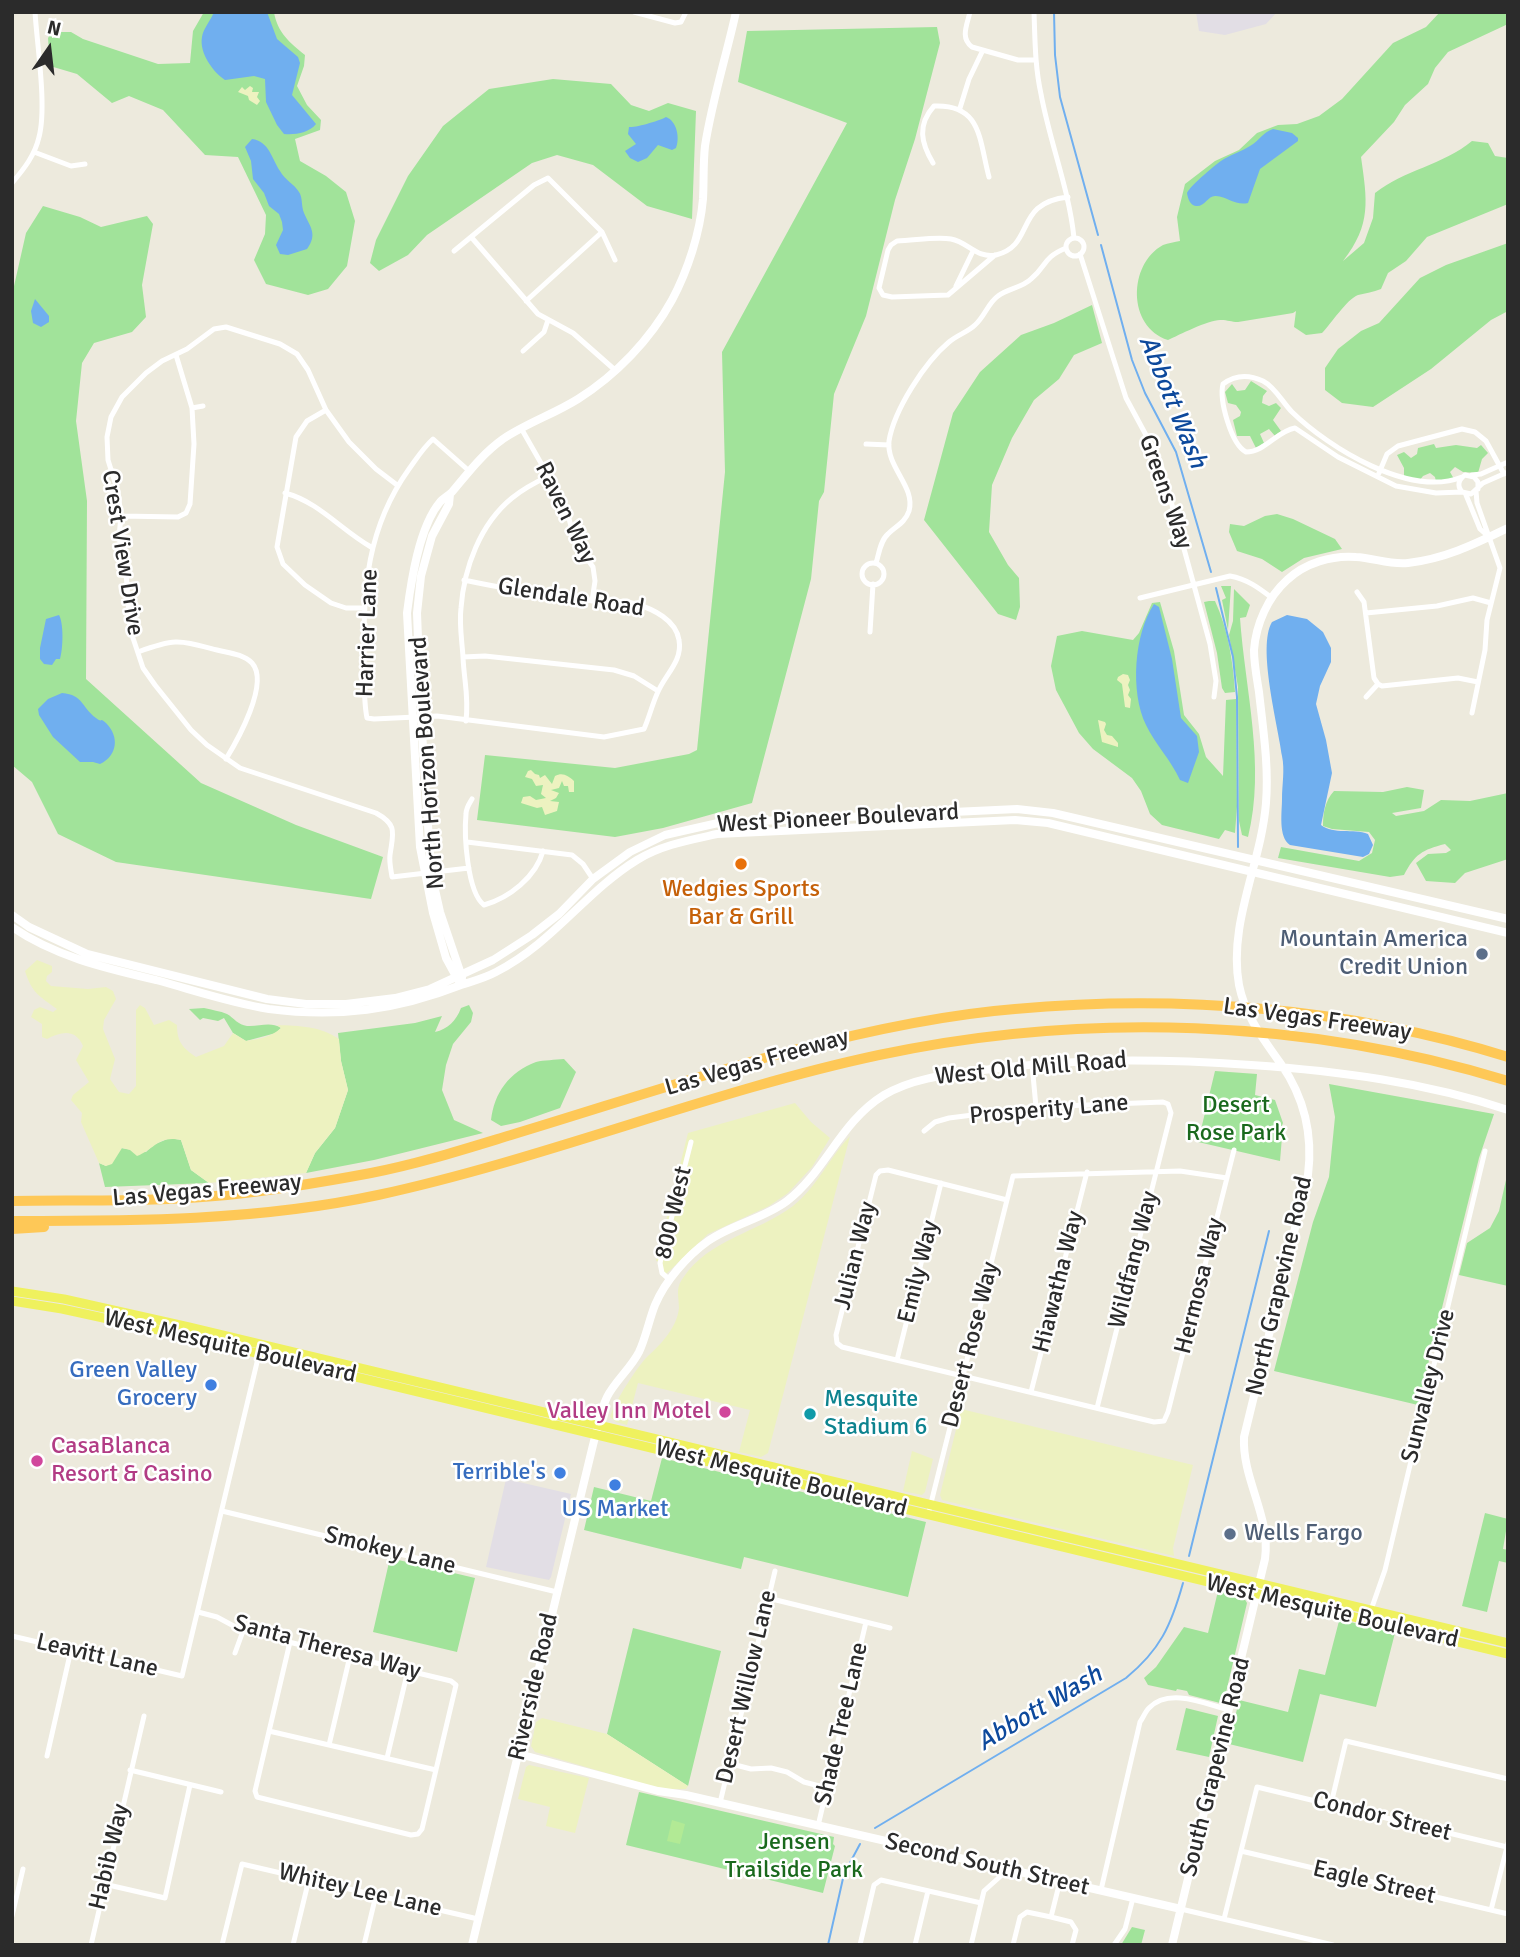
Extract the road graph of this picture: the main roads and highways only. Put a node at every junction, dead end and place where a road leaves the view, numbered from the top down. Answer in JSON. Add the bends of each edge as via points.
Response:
{"nodes":[{"id":1,"x":736,"y":12,"type":"edge"},
{"id":2,"x":1508,"y":528,"type":"edge"},
{"id":3,"x":1255,"y":859,"type":"junction"},
{"id":4,"x":1252,"y":872,"type":"junction"},
{"id":5,"x":12,"y":915,"type":"edge"},
{"id":6,"x":1508,"y":919,"type":"edge"},
{"id":7,"x":12,"y":927,"type":"edge"},
{"id":8,"x":1508,"y":933,"type":"edge"},
{"id":9,"x":458,"y":976,"type":"junction"},
{"id":10,"x":463,"y":985,"type":"junction"},
{"id":11,"x":1508,"y":1057,"type":"edge"},
{"id":12,"x":1508,"y":1081,"type":"edge"},
{"id":13,"x":1508,"y":1110,"type":"edge"},
{"id":14,"x":12,"y":1201,"type":"edge"},
{"id":15,"x":12,"y":1221,"type":"edge"},
{"id":16,"x":121,"y":1221,"type":"junction"},
{"id":17,"x":12,"y":1229,"type":"edge"},
{"id":18,"x":12,"y":1291,"type":"edge"},
{"id":19,"x":12,"y":1301,"type":"edge"},
{"id":20,"x":189,"y":1327,"type":"junction"},
{"id":21,"x":177,"y":1334,"type":"junction"},
{"id":22,"x":260,"y":1349,"type":"junction"},
{"id":23,"x":597,"y":1430,"type":"junction"},
{"id":24,"x":1259,"y":1588,"type":"junction"},
{"id":25,"x":1425,"y":1628,"type":"junction"},
{"id":26,"x":1508,"y":1643,"type":"edge"},
{"id":27,"x":1508,"y":1654,"type":"edge"},
{"id":28,"x":519,"y":1755,"type":"junction"},
{"id":29,"x":1181,"y":1909,"type":"junction"},
{"id":30,"x":1174,"y":1944,"type":"edge"},
{"id":31,"x":472,"y":1945,"type":"edge"}],
"edges":[{"from":1,"to":9,"type":"main road","name":"North Horizon Boulevard","via":[[708,129],[697,234],[672,300],[650,333],[615,370],[579,399],[502,440],[468,470],[440,502],[412,575],[407,613],[427,873],[446,958]]},
{"from":2,"to":3,"type":"main road","name":"North Grapevine Road","via":[[1454,554],[1406,564],[1357,557],[1322,561],[1288,579],[1272,598],[1259,624],[1254,651],[1267,764],[1266,805]]},
{"from":3,"to":4,"type":"main road","name":"North Grapevine Road"},
{"from":3,"to":6,"type":"main road","name":"West Pioneer Boulevard"},
{"from":3,"to":9,"type":"main road","name":"West Pioneer Boulevard","via":[[1017,809],[718,823],[665,835],[630,852],[593,879],[532,936]]},
{"from":4,"to":8,"type":"main road","name":"West Pioneer Boulevard"},
{"from":4,"to":10,"type":"main road","name":"West Pioneer Boulevard","via":[[1048,823],[1015,820],[717,834],[671,845],[638,860],[602,886],[537,946]]},
{"from":4,"to":24,"type":"main road","name":"North Grapevine Road","via":[[1238,932],[1239,986],[1255,1026],[1299,1095],[1310,1157],[1244,1437],[1245,1467],[1266,1531]]},
{"from":5,"to":9,"type":"main road","name":"West Pioneer Boulevard","via":[[87,954],[267,999],[346,1004],[395,998]]},
{"from":7,"to":10,"type":"main road","name":"West Pioneer Boulevard","via":[[82,962],[266,1008],[305,1013],[369,1010],[394,1007]]},
{"from":9,"to":10,"type":"main road","name":"North Horizon Boulevard"},
{"from":11,"to":14,"type":"highway","name":"Las Vegas Freeway","via":[[1360,1023],[1245,1008],[1153,1003],[1014,1009],[872,1031],[788,1052],[373,1173],[224,1195]]},
{"from":12,"to":16,"type":"highway","name":"Las Vegas Freeway","via":[[1360,1046],[1222,1029],[1112,1028],[1017,1034],[855,1061],[375,1196],[228,1216]]},
{"from":13,"to":23,"type":"main road","name":"West Old Mill Road","via":[[1395,1081],[1301,1069],[1130,1059],[1032,1064],[920,1080],[883,1096],[856,1117],[789,1199],[709,1241],[690,1256],[656,1303],[639,1353],[607,1397]]},
{"from":15,"to":16,"type":"highway","name":"Las Vegas Freeway"},
{"from":16,"to":17,"type":"highway"},
{"from":18,"to":20,"type":"main road","name":"West Mesquite Boulevard"},
{"from":19,"to":21,"type":"main road","name":"West Mesquite Boulevard"},
{"from":20,"to":21,"type":"main road"},
{"from":20,"to":22,"type":"main road","name":"West Mesquite Boulevard"},
{"from":21,"to":22,"type":"main road","name":"West Mesquite Boulevard"},
{"from":22,"to":23,"type":"main road","name":"West Mesquite Boulevard"},
{"from":23,"to":24,"type":"main road","name":"West Mesquite Boulevard"},
{"from":23,"to":28,"type":"main road","name":"Riverside Road"},
{"from":24,"to":25,"type":"main road","name":"West Mesquite Boulevard"},
{"from":24,"to":29,"type":"main road","name":"South Grapevine Road"},
{"from":25,"to":26,"type":"main road","name":"West Mesquite Boulevard"},
{"from":25,"to":27,"type":"main road","name":"West Mesquite Boulevard"},
{"from":28,"to":29,"type":"main road","name":"Second South Street","via":[[658,1791]]},
{"from":28,"to":31,"type":"main road","name":"Riverside Road"},
{"from":29,"to":30,"type":"main road","name":"South Grapevine Road"}]}
